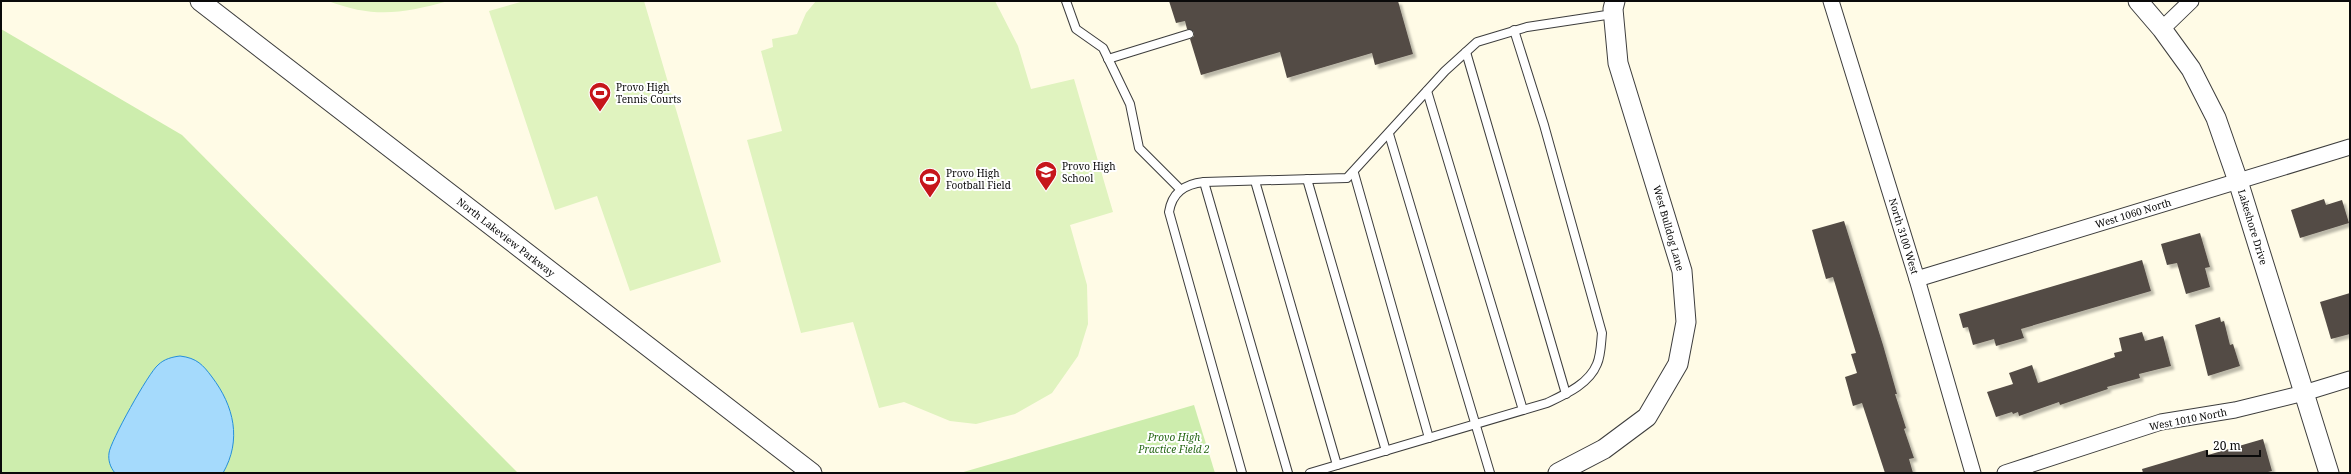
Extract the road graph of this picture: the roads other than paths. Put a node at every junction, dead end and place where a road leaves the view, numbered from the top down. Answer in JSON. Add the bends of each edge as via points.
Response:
{"nodes":[{"id":1,"x":200,"y":1,"type":"edge"},
{"id":2,"x":1066,"y":1,"type":"edge"},
{"id":3,"x":1831,"y":1,"type":"edge"},
{"id":4,"x":2138,"y":1,"type":"edge"},
{"id":5,"x":2191,"y":1,"type":"edge"},
{"id":6,"x":1615,"y":7,"type":"edge"},
{"id":7,"x":2162,"y":29,"type":"junction"},
{"id":8,"x":1514,"y":30,"type":"junction"},
{"id":9,"x":1189,"y":34,"type":"dead end"},
{"id":10,"x":1466,"y":52,"type":"junction"},
{"id":11,"x":1108,"y":59,"type":"junction"},
{"id":12,"x":1426,"y":91,"type":"junction"},
{"id":13,"x":1388,"y":134,"type":"junction"},
{"id":14,"x":2350,"y":147,"type":"edge"},
{"id":15,"x":1354,"y":173,"type":"junction"},
{"id":16,"x":1307,"y":179,"type":"junction"},
{"id":17,"x":1255,"y":181,"type":"junction"},
{"id":18,"x":2238,"y":181,"type":"junction"},
{"id":19,"x":1204,"y":182,"type":"junction"},
{"id":20,"x":1180,"y":189,"type":"junction"},
{"id":21,"x":1917,"y":279,"type":"junction"},
{"id":22,"x":2350,"y":380,"type":"edge"},
{"id":23,"x":2304,"y":393,"type":"junction"},
{"id":24,"x":1566,"y":394,"type":"junction"},
{"id":25,"x":1523,"y":410,"type":"junction"},
{"id":26,"x":1476,"y":424,"type":"junction"},
{"id":27,"x":1429,"y":438,"type":"junction"},
{"id":28,"x":1386,"y":451,"type":"junction"},
{"id":29,"x":1337,"y":465,"type":"junction"},
{"id":30,"x":812,"y":473,"type":"edge"},
{"id":31,"x":1242,"y":473,"type":"edge"},
{"id":32,"x":1288,"y":473,"type":"edge"},
{"id":33,"x":1310,"y":473,"type":"edge"},
{"id":34,"x":1490,"y":473,"type":"edge"},
{"id":35,"x":1558,"y":473,"type":"edge"},
{"id":36,"x":1973,"y":473,"type":"edge"},
{"id":37,"x":2005,"y":473,"type":"edge"},
{"id":38,"x":2329,"y":473,"type":"edge"}],
"edges":[{"from":1,"to":30,"type":"street","name":"North Lakeview Parkway"},
{"from":2,"to":11,"type":"lane","via":[[1076,29],[1103,48]]},
{"from":3,"to":21,"type":"street","name":"North 3100 West"},
{"from":4,"to":7,"type":"street","name":"Lakeshore Drive"},
{"from":5,"to":7,"type":"street"},
{"from":6,"to":8,"type":"lane"},
{"from":6,"to":35,"type":"street","name":"West Bulldog Lane","via":[[1618,62],[1682,271],[1686,322],[1678,364],[1647,417],[1604,449]]},
{"from":7,"to":18,"type":"street","name":"Lakeshore Drive","via":[[2191,69],[2216,118]]},
{"from":8,"to":10,"type":"lane","via":[[1478,42]]},
{"from":8,"to":24,"type":"lane","via":[[1544,126],[1602,333],[1598,363],[1593,372]]},
{"from":9,"to":11,"type":"lane"},
{"from":10,"to":12,"type":"lane"},
{"from":10,"to":24,"type":"lane"},
{"from":11,"to":20,"type":"lane","via":[[1130,104],[1139,148]]},
{"from":12,"to":13,"type":"lane"},
{"from":12,"to":25,"type":"lane"},
{"from":13,"to":15,"type":"lane"},
{"from":13,"to":26,"type":"lane"},
{"from":14,"to":18,"type":"street","name":"West 1060 North"},
{"from":15,"to":16,"type":"lane","via":[[1347,178]]},
{"from":15,"to":27,"type":"lane"},
{"from":16,"to":17,"type":"lane"},
{"from":16,"to":28,"type":"lane"},
{"from":17,"to":19,"type":"lane"},
{"from":17,"to":29,"type":"lane"},
{"from":18,"to":21,"type":"street","name":"West 1060 North"},
{"from":18,"to":23,"type":"street","name":"Lakeshore Drive"},
{"from":19,"to":20,"type":"lane","via":[[1192,183]]},
{"from":19,"to":32,"type":"lane"},
{"from":20,"to":31,"type":"lane","via":[[1171,202],[1169,212]]},
{"from":21,"to":36,"type":"street","name":"North 3100 West"},
{"from":22,"to":23,"type":"street","name":"West 1010 North"},
{"from":23,"to":37,"type":"street","name":"West 1010 North","via":[[2235,410],[2161,422]]},
{"from":23,"to":38,"type":"street","name":"Lakeshore Drive"},
{"from":24,"to":25,"type":"lane"},
{"from":25,"to":26,"type":"lane"},
{"from":26,"to":27,"type":"lane"},
{"from":26,"to":34,"type":"lane"},
{"from":27,"to":28,"type":"lane"},
{"from":28,"to":29,"type":"lane"},
{"from":29,"to":33,"type":"lane"}]}
